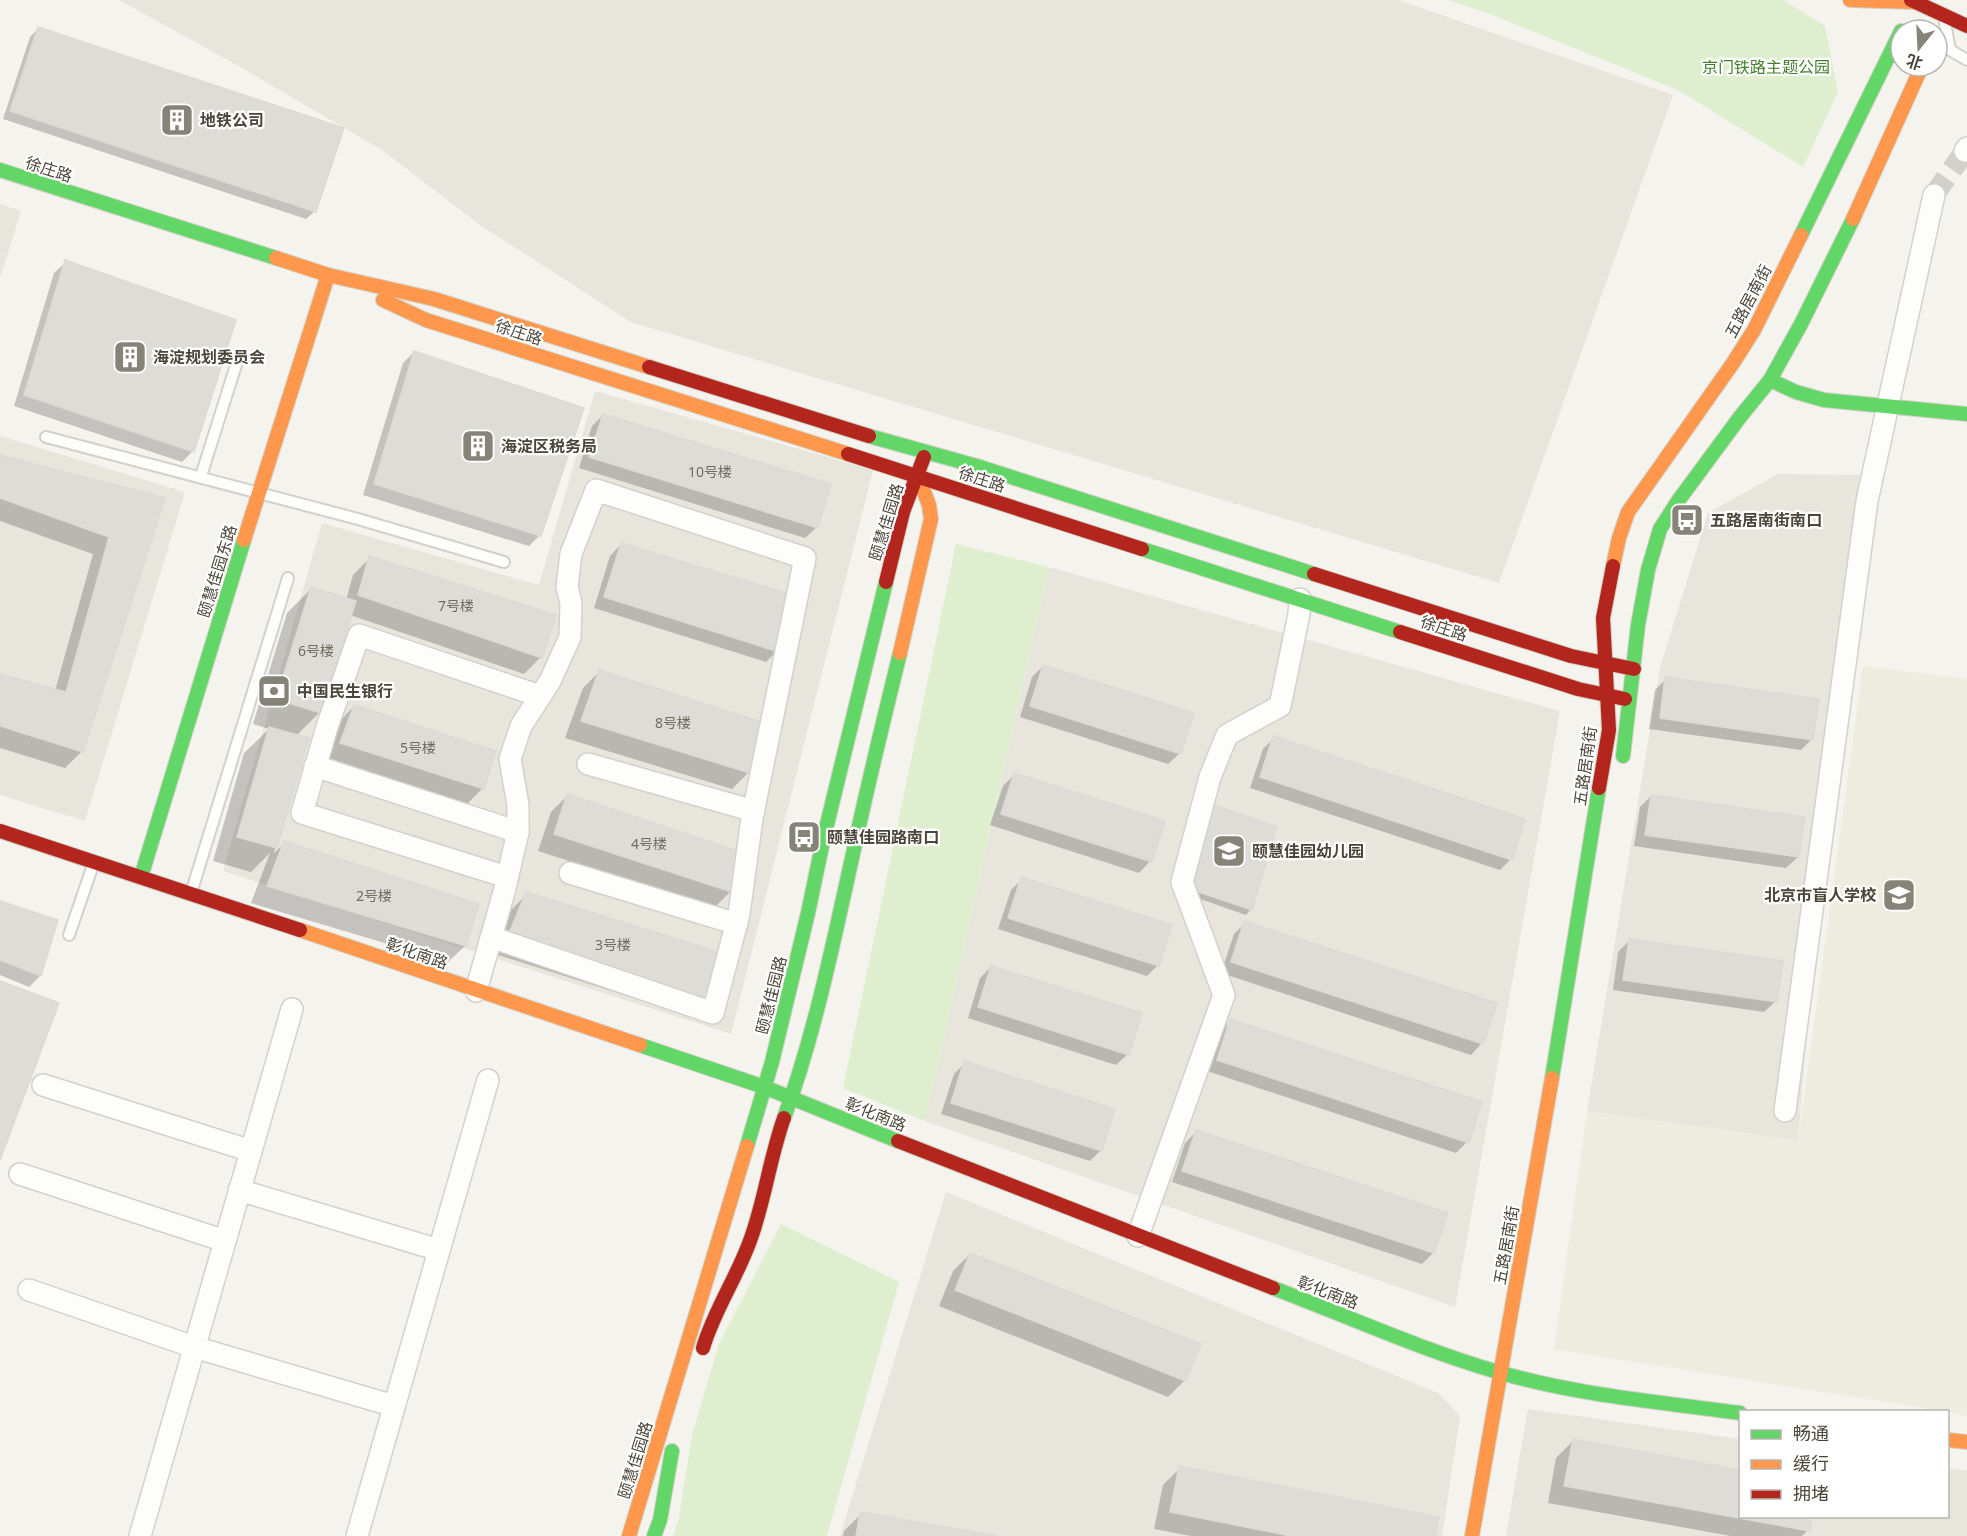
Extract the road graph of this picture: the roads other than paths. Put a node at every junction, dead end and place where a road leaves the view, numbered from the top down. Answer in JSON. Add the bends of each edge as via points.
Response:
{"nodes":[{"id":1,"x":1850,"y":0,"type":"edge"},
{"id":2,"x":1949,"y":0,"type":"edge"},
{"id":3,"x":1909,"y":14,"type":"edge"},
{"id":4,"x":1943,"y":14,"type":"junction"},
{"id":5,"x":1942,"y":18,"type":"edge"},
{"id":6,"x":1967,"y":26,"type":"edge"},
{"id":7,"x":1967,"y":60,"type":"edge"},
{"id":8,"x":1917,"y":78,"type":"edge"},
{"id":9,"x":0,"y":170,"type":"edge"},
{"id":10,"x":1934,"y":195,"type":"tunnel mouth"},
{"id":11,"x":328,"y":275,"type":"junction"},
{"id":12,"x":236,"y":365,"type":"dead end"},
{"id":13,"x":1770,"y":380,"type":"junction"},
{"id":14,"x":1887,"y":408,"type":"junction"},
{"id":15,"x":1967,"y":414,"type":"edge"},
{"id":16,"x":46,"y":436,"type":"dead end"},
{"id":17,"x":925,"y":452,"type":"junction"},
{"id":18,"x":201,"y":476,"type":"junction"},
{"id":19,"x":918,"y":476,"type":"junction"},
{"id":20,"x":258,"y":494,"type":"junction"},
{"id":21,"x":504,"y":562,"type":"dead end"},
{"id":22,"x":288,"y":578,"type":"dead end"},
{"id":23,"x":1300,"y":599,"type":"junction"},
{"id":24,"x":1605,"y":663,"type":"junction"},
{"id":25,"x":1634,"y":669,"type":"junction"},
{"id":26,"x":1607,"y":695,"type":"junction"},
{"id":27,"x":540,"y":696,"type":"junction"},
{"id":28,"x":1630,"y":701,"type":"junction"},
{"id":29,"x":588,"y":764,"type":"dead end"},
{"id":30,"x":315,"y":766,"type":"junction"},
{"id":31,"x":1621,"y":771,"type":"dead end"},
{"id":32,"x":754,"y":811,"type":"junction"},
{"id":33,"x":0,"y":831,"type":"edge"},
{"id":34,"x":518,"y":832,"type":"junction"},
{"id":35,"x":94,"y":861,"type":"junction"},
{"id":36,"x":570,"y":873,"type":"dead end"},
{"id":37,"x":141,"y":877,"type":"junction"},
{"id":38,"x":507,"y":877,"type":"junction"},
{"id":39,"x":191,"y":894,"type":"junction"},
{"id":40,"x":736,"y":924,"type":"junction"},
{"id":41,"x":69,"y":935,"type":"dead end"},
{"id":42,"x":491,"y":937,"type":"junction"},
{"id":43,"x":476,"y":991,"type":"junction"},
{"id":44,"x":292,"y":1009,"type":"dead end"},
{"id":45,"x":488,"y":1080,"type":"dead end"},
{"id":46,"x":43,"y":1085,"type":"dead end"},
{"id":47,"x":764,"y":1087,"type":"junction"},
{"id":48,"x":1785,"y":1111,"type":"dead end"},
{"id":49,"x":251,"y":1151,"type":"junction"},
{"id":50,"x":20,"y":1174,"type":"dead end"},
{"id":51,"x":239,"y":1190,"type":"junction"},
{"id":52,"x":1138,"y":1236,"type":"junction"},
{"id":53,"x":225,"y":1241,"type":"junction"},
{"id":54,"x":439,"y":1250,"type":"junction"},
{"id":55,"x":29,"y":1290,"type":"dead end"},
{"id":56,"x":194,"y":1347,"type":"junction"},
{"id":57,"x":699,"y":1363,"type":"dead end"},
{"id":58,"x":1518,"y":1368,"type":"dead end"},
{"id":59,"x":1500,"y":1372,"type":"junction"},
{"id":60,"x":1514,"y":1391,"type":"dead end"},
{"id":61,"x":394,"y":1406,"type":"junction"},
{"id":62,"x":1739,"y":1413,"type":"edge"},
{"id":63,"x":676,"y":1438,"type":"dead end"},
{"id":64,"x":1949,"y":1440,"type":"edge"},
{"id":65,"x":1967,"y":1442,"type":"edge"},
{"id":66,"x":140,"y":1536,"type":"edge"},
{"id":67,"x":357,"y":1536,"type":"edge"},
{"id":68,"x":629,"y":1536,"type":"edge"},
{"id":69,"x":654,"y":1536,"type":"edge"},
{"id":70,"x":1472,"y":1536,"type":"edge"}],
"edges":[{"from":1,"to":3,"type":"street"},
{"from":2,"to":4,"type":"street"},
{"from":3,"to":4,"type":"street"},
{"from":3,"to":24,"type":"street","name":"五路居南街","via":[[1754,330],[1628,512],[1603,618]]},
{"from":4,"to":5,"type":"street"},
{"from":4,"to":6,"type":"street"},
{"from":4,"to":7,"type":"lane","via":[[1950,50]]},
{"from":8,"to":13,"type":"street","via":[[1860,206]]},
{"from":9,"to":11,"type":"street","name":"徐庄路"},
{"from":10,"to":14,"type":"street"},
{"from":11,"to":17,"type":"street","name":"徐庄路","via":[[434,299]]},
{"from":11,"to":19,"type":"street","name":"徐庄路","via":[[426,320]]},
{"from":11,"to":20,"type":"street","name":"颐慧佳园东路"},
{"from":12,"to":18,"type":"lane"},
{"from":13,"to":14,"type":"street","via":[[1824,400]]},
{"from":13,"to":25,"type":"street","via":[[1660,529],[1648,570]]},
{"from":14,"to":15,"type":"street"},
{"from":14,"to":48,"type":"street","via":[[1867,501]]},
{"from":16,"to":18,"type":"lane"},
{"from":17,"to":19,"type":"street"},
{"from":17,"to":24,"type":"street","name":"徐庄路","via":[[1571,656]]},
{"from":18,"to":20,"type":"lane"},
{"from":19,"to":23,"type":"street","name":"徐庄路"},
{"from":19,"to":47,"type":"street","name":"颐慧佳园路","via":[[900,523]]},
{"from":19,"to":57,"type":"street","name":"颐慧佳园路","via":[[931,519],[829,966],[752,1237],[708,1331]]},
{"from":20,"to":21,"type":"lane"},
{"from":20,"to":37,"type":"street","name":"颐慧佳园东路"},
{"from":22,"to":39,"type":"lane"},
{"from":23,"to":26,"type":"street","name":"徐庄路"},
{"from":23,"to":52,"type":"street","via":[[1280,706],[1227,735],[1210,777],[1182,882],[1224,995]]},
{"from":24,"to":25,"type":"street","name":"徐庄路"},
{"from":24,"to":26,"type":"street","name":"五路居南街"},
{"from":25,"to":28,"type":"street"},
{"from":26,"to":28,"type":"street","name":"徐庄路"},
{"from":26,"to":59,"type":"street","name":"五路居南街","via":[[1609,730]]},
{"from":27,"to":30,"type":"street","via":[[359,636]]},
{"from":27,"to":32,"type":"street","via":[[570,637],[571,603],[567,587],[571,554],[596,490],[805,558]]},
{"from":27,"to":34,"type":"street","via":[[522,726],[510,759]]},
{"from":28,"to":31,"type":"street"},
{"from":29,"to":32,"type":"street"},
{"from":30,"to":34,"type":"street"},
{"from":30,"to":38,"type":"street","via":[[302,813]]},
{"from":32,"to":40,"type":"street"},
{"from":33,"to":35,"type":"street","name":"彰化南路"},
{"from":34,"to":38,"type":"street"},
{"from":35,"to":37,"type":"street","name":"彰化南路"},
{"from":35,"to":41,"type":"lane"},
{"from":36,"to":40,"type":"street"},
{"from":37,"to":39,"type":"street","name":"彰化南路"},
{"from":38,"to":42,"type":"street"},
{"from":39,"to":43,"type":"street","name":"彰化南路"},
{"from":40,"to":42,"type":"street","via":[[713,1013]]},
{"from":42,"to":43,"type":"street"},
{"from":43,"to":47,"type":"street","name":"彰化南路"},
{"from":44,"to":49,"type":"street"},
{"from":45,"to":54,"type":"street"},
{"from":46,"to":49,"type":"street"},
{"from":47,"to":52,"type":"street","name":"彰化南路"},
{"from":47,"to":68,"type":"street","name":"颐慧佳园路"},
{"from":49,"to":51,"type":"street"},
{"from":50,"to":53,"type":"street"},
{"from":51,"to":53,"type":"street"},
{"from":51,"to":54,"type":"street"},
{"from":52,"to":59,"type":"street","name":"彰化南路"},
{"from":53,"to":56,"type":"street"},
{"from":54,"to":61,"type":"street"},
{"from":55,"to":56,"type":"street"},
{"from":56,"to":61,"type":"street"},
{"from":56,"to":66,"type":"street"},
{"from":58,"to":60,"type":"street"},
{"from":59,"to":62,"type":"street","name":"彰化南路","via":[[1590,1393]]},
{"from":59,"to":70,"type":"street","name":"五路居南街"},
{"from":61,"to":67,"type":"street"},
{"from":63,"to":69,"type":"street","name":"颐慧佳园路"},
{"from":64,"to":65,"type":"street"}]}
